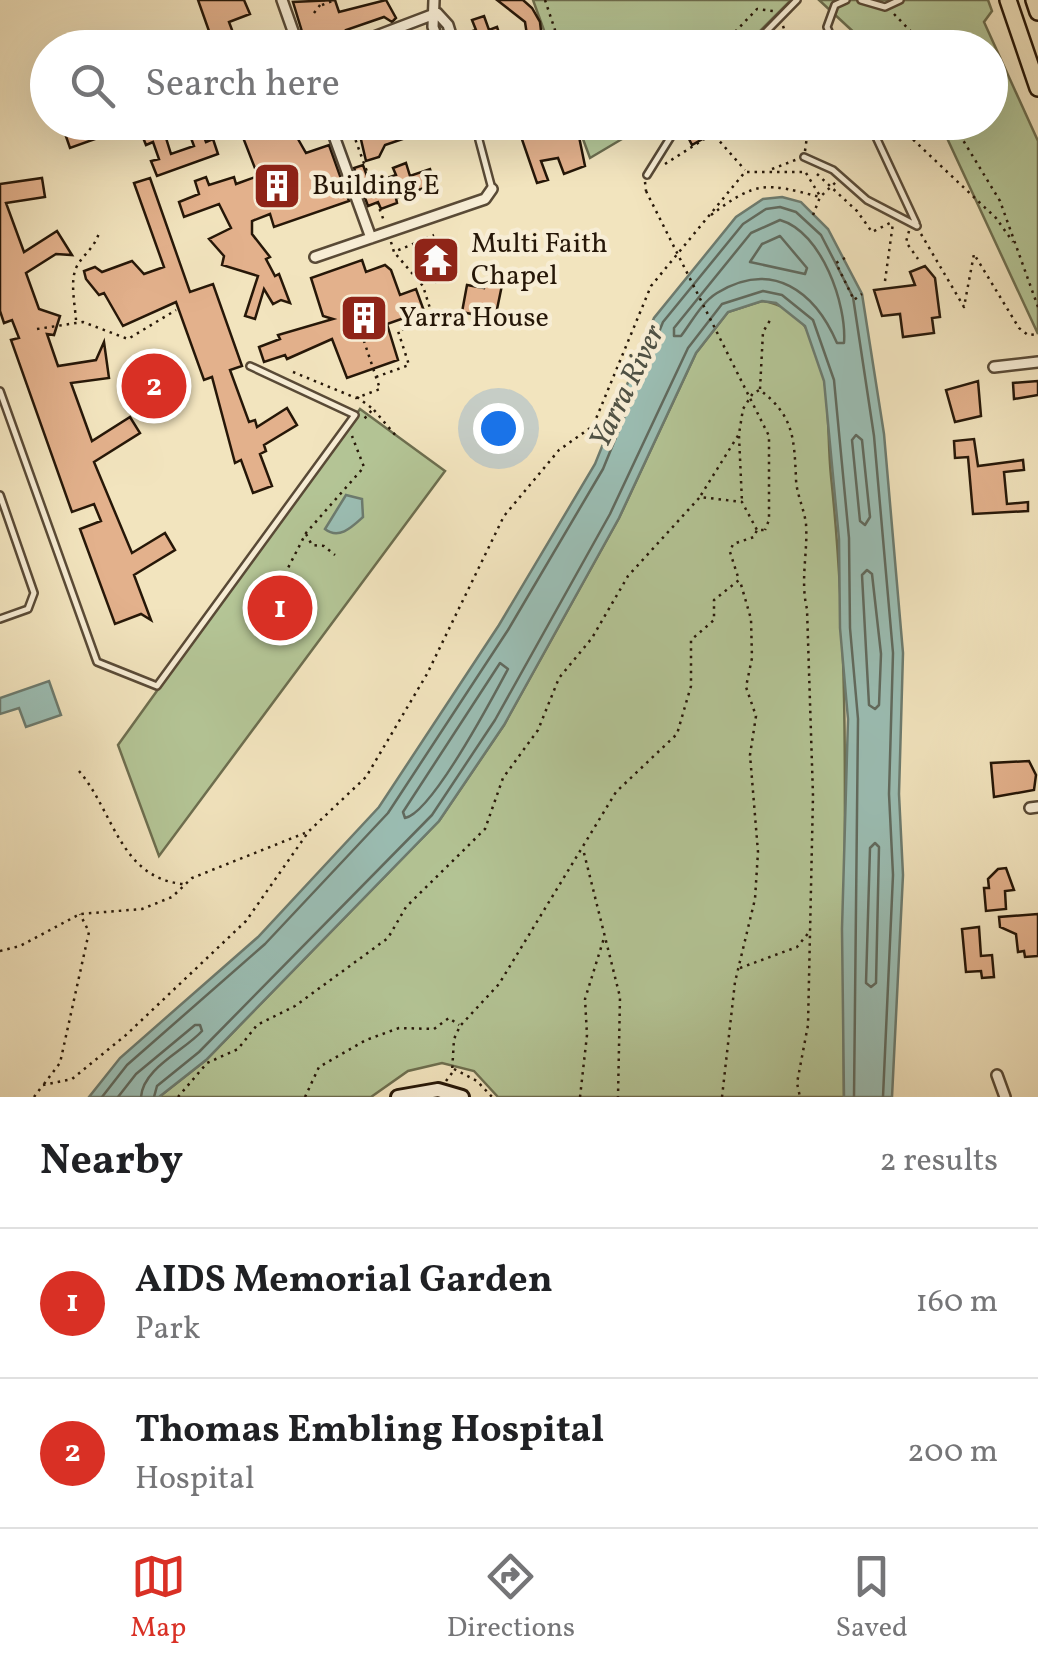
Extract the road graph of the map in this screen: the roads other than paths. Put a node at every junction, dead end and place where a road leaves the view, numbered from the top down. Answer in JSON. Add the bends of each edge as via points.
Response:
{"nodes":[{"id":1,"x":282,"y":0,"type":"edge"},
{"id":2,"x":434,"y":0,"type":"edge"},
{"id":3,"x":797,"y":0,"type":"edge"},
{"id":4,"x":846,"y":0,"type":"edge"},
{"id":5,"x":861,"y":0,"type":"edge"},
{"id":6,"x":900,"y":0,"type":"edge"},
{"id":7,"x":1008,"y":0,"type":"edge"},
{"id":8,"x":1034,"y":0,"type":"edge"},
{"id":9,"x":833,"y":3,"type":"edge"},
{"id":10,"x":1038,"y":12,"type":"edge"},
{"id":11,"x":437,"y":13,"type":"junction"},
{"id":12,"x":292,"y":30,"type":"edge"},
{"id":13,"x":392,"y":30,"type":"edge"},
{"id":14,"x":435,"y":30,"type":"edge"},
{"id":15,"x":449,"y":30,"type":"edge"},
{"id":16,"x":771,"y":30,"type":"edge"},
{"id":17,"x":827,"y":30,"type":"edge"},
{"id":18,"x":1038,"y":88,"type":"edge"},
{"id":19,"x":336,"y":140,"type":"edge"},
{"id":20,"x":479,"y":140,"type":"edge"},
{"id":21,"x":669,"y":140,"type":"edge"},
{"id":22,"x":877,"y":140,"type":"edge"},
{"id":23,"x":804,"y":157,"type":"road end"},
{"id":24,"x":647,"y":175,"type":"road end"},
{"id":25,"x":492,"y":188,"type":"joint"},
{"id":26,"x":370,"y":238,"type":"junction"},
{"id":27,"x":315,"y":257,"type":"dead end"},
{"id":28,"x":1038,"y":362,"type":"edge"},
{"id":29,"x":250,"y":366,"type":"dead end"},
{"id":30,"x":994,"y":367,"type":"dead end"},
{"id":31,"x":0,"y":391,"type":"edge"},
{"id":32,"x":0,"y":494,"type":"edge"},
{"id":33,"x":0,"y":619,"type":"edge"},
{"id":34,"x":997,"y":1075,"type":"dead end"},
{"id":35,"x":398,"y":1097,"type":"edge"},
{"id":36,"x":462,"y":1097,"type":"edge"},
{"id":37,"x":1004,"y":1097,"type":"edge"}],
"edges":[{"from":1,"to":12,"type":"street"},
{"from":2,"to":11,"type":"street"},
{"from":3,"to":16,"type":"lane"},
{"from":4,"to":9,"type":"lane"},
{"from":5,"to":6,"type":"lane","via":[[884,7]]},
{"from":7,"to":18,"type":"main road"},
{"from":8,"to":10,"type":"main road"},
{"from":9,"to":17,"type":"lane"},
{"from":11,"to":13,"type":"street"},
{"from":11,"to":14,"type":"street"},
{"from":11,"to":15,"type":"street"},
{"from":19,"to":26,"type":"street"},
{"from":20,"to":25,"type":"lane"},
{"from":21,"to":24,"type":"lane"},
{"from":22,"to":23,"type":"lane","via":[[917,226]]},
{"from":25,"to":26,"type":"street","via":[[485,199]]},
{"from":26,"to":27,"type":"street"},
{"from":28,"to":30,"type":"street"},
{"from":29,"to":31,"type":"lane","via":[[355,415],[157,686],[97,662]]},
{"from":32,"to":33,"type":"lane","via":[[34,593],[28,609]]},
{"from":34,"to":37,"type":"street"},
{"from":35,"to":36,"type":"main road","via":[[428,1090]]}]}
